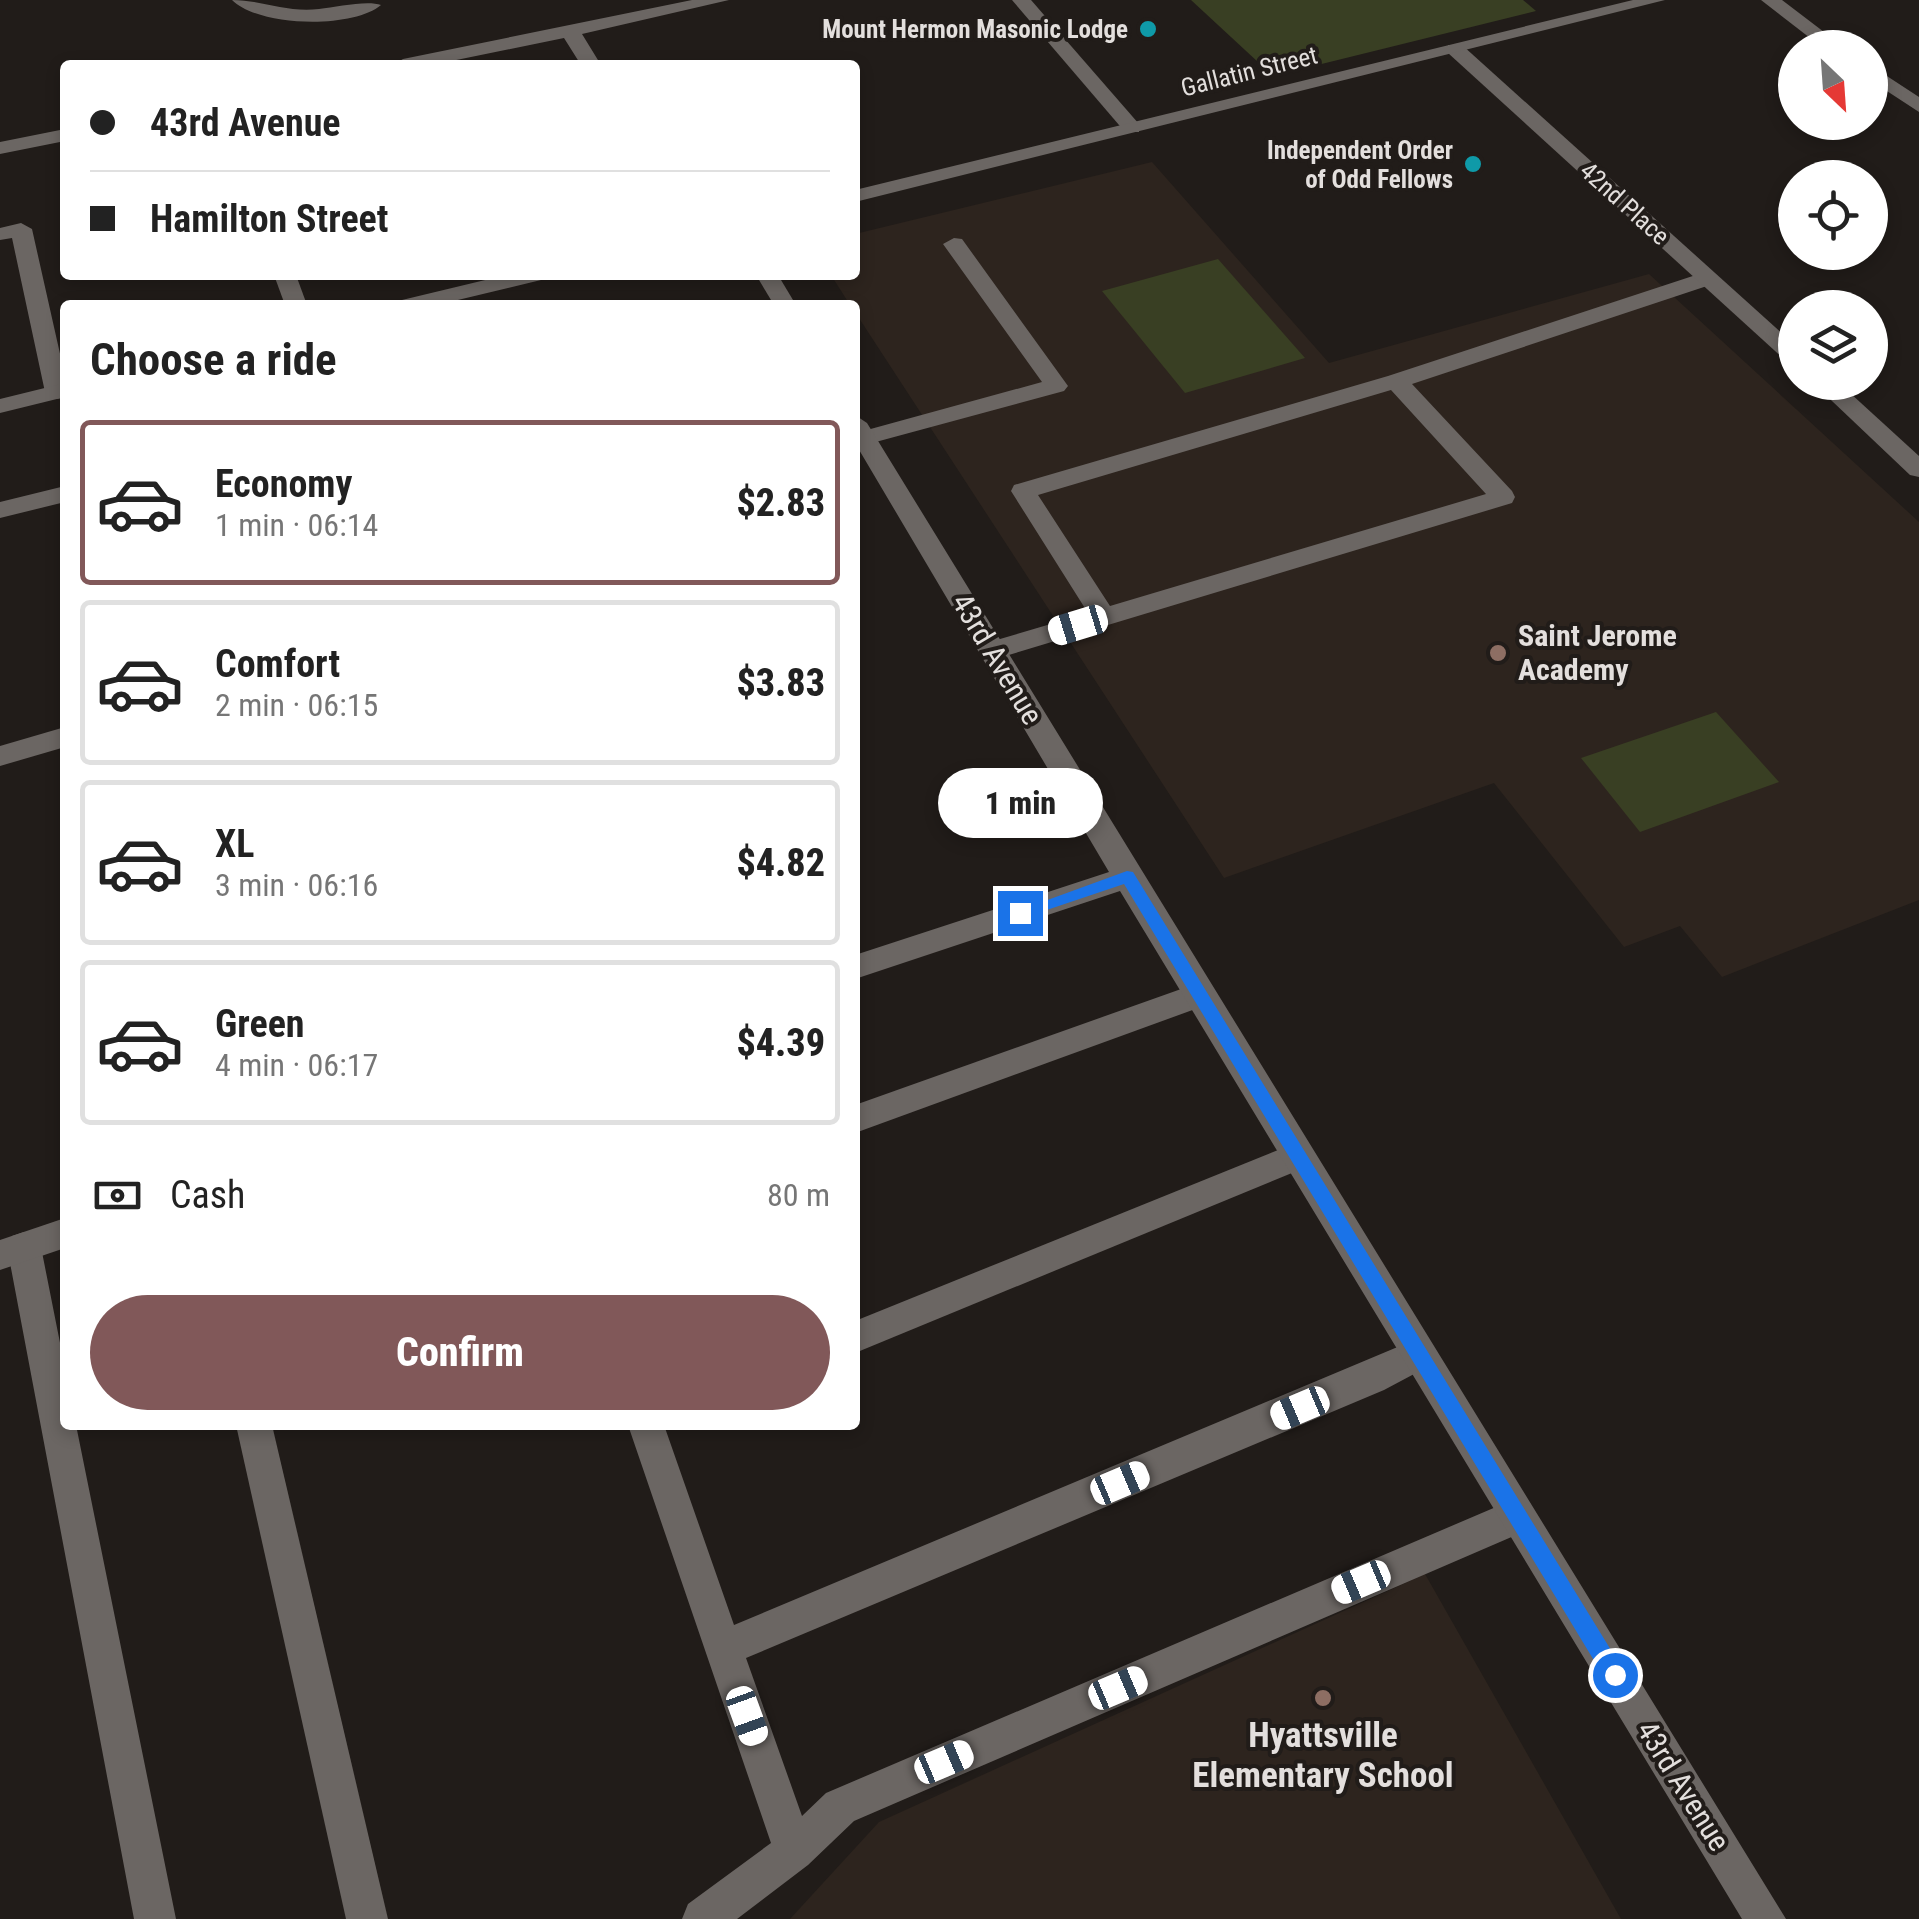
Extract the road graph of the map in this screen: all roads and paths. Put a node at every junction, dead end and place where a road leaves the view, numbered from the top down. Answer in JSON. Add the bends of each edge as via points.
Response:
{"nodes":[{"id":1,"x":241,"y":0,"type":"edge"},
{"id":2,"x":720,"y":0,"type":"edge"},
{"id":3,"x":1020,"y":0,"type":"edge"},
{"id":4,"x":1656,"y":0,"type":"edge"},
{"id":5,"x":1770,"y":0,"type":"edge"},
{"id":6,"x":372,"y":5,"type":"dead end"},
{"id":7,"x":1811,"y":30,"type":"edge"},
{"id":8,"x":570,"y":31,"type":"junction"},
{"id":9,"x":1455,"y":49,"type":"junction"},
{"id":10,"x":428,"y":60,"type":"edge"},
{"id":11,"x":588,"y":60,"type":"edge"},
{"id":12,"x":1888,"y":84,"type":"edge"},
{"id":13,"x":1919,"y":106,"type":"edge"},
{"id":14,"x":1132,"y":128,"type":"junction"},
{"id":15,"x":60,"y":135,"type":"edge"},
{"id":16,"x":0,"y":148,"type":"edge"},
{"id":17,"x":860,"y":195,"type":"edge"},
{"id":18,"x":0,"y":234,"type":"edge"},
{"id":19,"x":954,"y":244,"type":"dead end"},
{"id":20,"x":1708,"y":278,"type":"junction"},
{"id":21,"x":512,"y":280,"type":"edge"},
{"id":22,"x":430,"y":300,"type":"edge"},
{"id":23,"x":1778,"y":342,"type":"edge"},
{"id":24,"x":1396,"y":380,"type":"junction"},
{"id":25,"x":60,"y":387,"type":"edge"},
{"id":26,"x":60,"y":391,"type":"edge"},
{"id":27,"x":1844,"y":400,"type":"edge"},
{"id":28,"x":0,"y":406,"type":"edge"},
{"id":29,"x":860,"y":430,"type":"edge"},
{"id":30,"x":1919,"y":469,"type":"edge"},
{"id":31,"x":60,"y":495,"type":"edge"},
{"id":32,"x":0,"y":510,"type":"edge"},
{"id":33,"x":1104,"y":618,"type":"junction"},
{"id":34,"x":992,"y":651,"type":"junction"},
{"id":35,"x":60,"y":738,"type":"edge"},
{"id":36,"x":0,"y":756,"type":"edge"},
{"id":37,"x":1127,"y":877,"type":"junction"},
{"id":38,"x":860,"y":966,"type":"edge"},
{"id":39,"x":1198,"y":995,"type":"junction"},
{"id":40,"x":860,"y":1117,"type":"edge"},
{"id":41,"x":1298,"y":1156,"type":"junction"},
{"id":42,"x":60,"y":1235,"type":"edge"},
{"id":43,"x":12,"y":1251,"type":"edge"},
{"id":44,"x":860,"y":1335,"type":"edge"},
{"id":45,"x":1420,"y":1354,"type":"junction"},
{"id":46,"x":255,"y":1430,"type":"edge"},
{"id":47,"x":648,"y":1430,"type":"edge"},
{"id":48,"x":1517,"y":1516,"type":"junction"},
{"id":49,"x":723,"y":1648,"type":"junction"},
{"id":50,"x":794,"y":1851,"type":"junction"},
{"id":51,"x":154,"y":1919,"type":"edge"},
{"id":52,"x":367,"y":1919,"type":"edge"},
{"id":53,"x":704,"y":1919,"type":"edge"},
{"id":54,"x":1764,"y":1919,"type":"edge"}],
"edges":[{"from":1,"to":6,"type":"street","via":[[258,12],[297,18]]},
{"from":2,"to":8,"type":"street"},
{"from":3,"to":14,"type":"street"},
{"from":4,"to":9,"type":"street","name":"Gallatin Street"},
{"from":5,"to":7,"type":"street"},
{"from":8,"to":10,"type":"street"},
{"from":8,"to":11,"type":"street"},
{"from":9,"to":14,"type":"street","name":"Gallatin Street"},
{"from":9,"to":20,"type":"street","name":"42nd Place"},
{"from":12,"to":13,"type":"street"},
{"from":14,"to":17,"type":"street","name":"Gallatin Street"},
{"from":15,"to":16,"type":"street"},
{"from":18,"to":25,"type":"street","via":[[21,230]]},
{"from":19,"to":29,"type":"street","via":[[1056,386]]},
{"from":20,"to":23,"type":"street","name":"42nd Place"},
{"from":20,"to":24,"type":"street"},
{"from":21,"to":22,"type":"street"},
{"from":24,"to":33,"type":"street","via":[[1022,492]]},
{"from":24,"to":33,"type":"street","via":[[1503,497]]},
{"from":26,"to":28,"type":"street"},
{"from":27,"to":30,"type":"street"},
{"from":29,"to":34,"type":"street","name":"43rd Avenue"},
{"from":31,"to":32,"type":"street"},
{"from":33,"to":34,"type":"street"},
{"from":34,"to":37,"type":"street","name":"43rd Avenue"},
{"from":35,"to":36,"type":"street"},
{"from":37,"to":38,"type":"street"},
{"from":37,"to":39,"type":"street","name":"43rd Avenue"},
{"from":39,"to":40,"type":"street"},
{"from":39,"to":41,"type":"street","name":"43rd Avenue"},
{"from":41,"to":44,"type":"street"},
{"from":41,"to":45,"type":"street","name":"43rd Avenue"},
{"from":42,"to":43,"type":"street"},
{"from":43,"to":51,"type":"street"},
{"from":45,"to":48,"type":"street","name":"43rd Avenue"},
{"from":45,"to":49,"type":"street"},
{"from":46,"to":52,"type":"street"},
{"from":47,"to":49,"type":"street"},
{"from":48,"to":50,"type":"street","via":[[840,1808]]},
{"from":48,"to":54,"type":"street","name":"43rd Avenue"},
{"from":49,"to":50,"type":"street"},
{"from":50,"to":53,"type":"street"}]}
